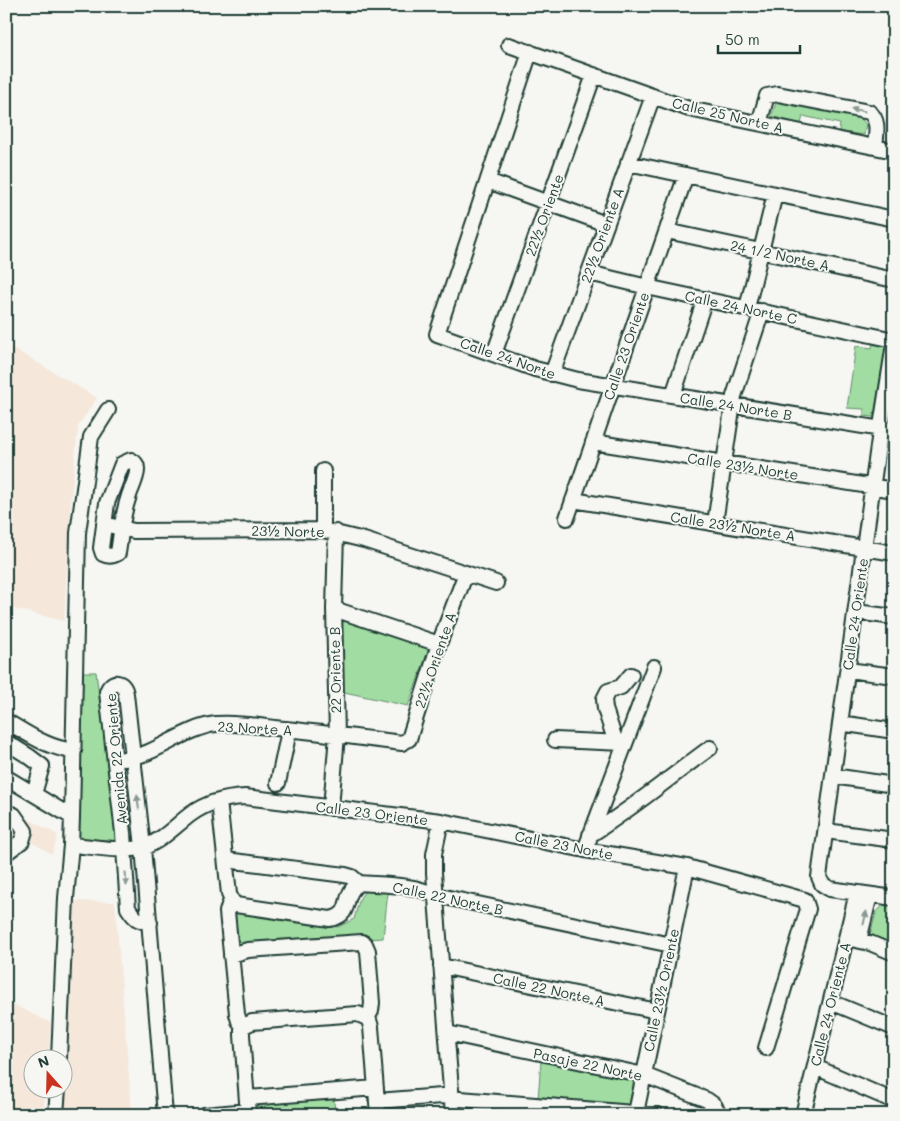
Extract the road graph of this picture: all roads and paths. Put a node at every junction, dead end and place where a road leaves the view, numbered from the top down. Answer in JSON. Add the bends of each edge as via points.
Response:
{"nodes":[{"id":1,"x":509,"y":45,"type":"dead end"},
{"id":2,"x":530,"y":52,"type":"junction"},
{"id":3,"x":594,"y":75,"type":"junction"},
{"id":4,"x":653,"y":96,"type":"junction"},
{"id":5,"x":759,"y":123,"type":"junction"},
{"id":6,"x":875,"y":147,"type":"junction"},
{"id":7,"x":894,"y":151,"type":"edge"},
{"id":8,"x":628,"y":163,"type":"junction"},
{"id":9,"x":686,"y":175,"type":"junction"},
{"id":10,"x":488,"y":180,"type":"junction"},
{"id":11,"x":775,"y":194,"type":"junction"},
{"id":12,"x":548,"y":202,"type":"junction"},
{"id":13,"x":894,"y":220,"type":"edge"},
{"id":14,"x":606,"y":224,"type":"junction"},
{"id":15,"x":667,"y":231,"type":"junction"},
{"id":16,"x":761,"y":251,"type":"junction"},
{"id":17,"x":588,"y":273,"type":"junction"},
{"id":18,"x":894,"y":280,"type":"edge"},
{"id":19,"x":647,"y":286,"type":"junction"},
{"id":20,"x":706,"y":299,"type":"junction"},
{"id":21,"x":747,"y":308,"type":"junction"},
{"id":22,"x":762,"y":311,"type":"junction"},
{"id":23,"x":894,"y":342,"type":"edge"},
{"id":24,"x":494,"y":354,"type":"junction"},
{"id":25,"x":552,"y":374,"type":"junction"},
{"id":26,"x":578,"y":380,"type":"joint"},
{"id":27,"x":613,"y":386,"type":"junction"},
{"id":28,"x":673,"y":396,"type":"junction"},
{"id":29,"x":733,"y":405,"type":"junction"},
{"id":30,"x":108,"y":410,"type":"dead end"},
{"id":31,"x":887,"y":430,"type":"edge"},
{"id":32,"x":593,"y":442,"type":"junction"},
{"id":33,"x":724,"y":463,"type":"junction"},
{"id":34,"x":323,"y":471,"type":"dead end"},
{"id":35,"x":872,"y":487,"type":"junction"},
{"id":36,"x":894,"y":490,"type":"edge"},
{"id":37,"x":573,"y":500,"type":"junction"},
{"id":38,"x":567,"y":518,"type":"dead end"},
{"id":39,"x":715,"y":523,"type":"junction"},
{"id":40,"x":104,"y":524,"type":"junction"},
{"id":41,"x":121,"y":529,"type":"junction"},
{"id":42,"x":330,"y":531,"type":"junction"},
{"id":43,"x":864,"y":548,"type":"junction"},
{"id":44,"x":894,"y":552,"type":"edge"},
{"id":45,"x":466,"y":573,"type":"junction"},
{"id":46,"x":496,"y":583,"type":"dead end"},
{"id":47,"x":334,"y":609,"type":"junction"},
{"id":48,"x":856,"y":612,"type":"junction"},
{"id":49,"x":894,"y":617,"type":"edge"},
{"id":50,"x":439,"y":644,"type":"junction"},
{"id":51,"x":654,"y":667,"type":"dead end"},
{"id":52,"x":848,"y":670,"type":"junction"},
{"id":53,"x":631,"y":674,"type":"dead end"},
{"id":54,"x":894,"y":676,"type":"edge"},
{"id":55,"x":621,"y":687,"type":"junction"},
{"id":56,"x":644,"y":693,"type":"junction"},
{"id":57,"x":6,"y":721,"type":"edge"},
{"id":58,"x":840,"y":723,"type":"junction"},
{"id":59,"x":292,"y":730,"type":"junction"},
{"id":60,"x":894,"y":731,"type":"edge"},
{"id":61,"x":337,"y":735,"type":"junction"},
{"id":62,"x":555,"y":740,"type":"dead end"},
{"id":63,"x":6,"y":742,"type":"edge"},
{"id":64,"x":402,"y":743,"type":"joint"},
{"id":65,"x":621,"y":743,"type":"junction"},
{"id":66,"x":55,"y":748,"type":"junction"},
{"id":67,"x":710,"y":748,"type":"dead end"},
{"id":68,"x":74,"y":751,"type":"junction"},
{"id":69,"x":132,"y":758,"type":"junction"},
{"id":70,"x":114,"y":760,"type":"junction"},
{"id":71,"x":42,"y":766,"type":"junction"},
{"id":72,"x":833,"y":776,"type":"junction"},
{"id":73,"x":7,"y":778,"type":"edge"},
{"id":74,"x":278,"y":782,"type":"dead end"},
{"id":75,"x":894,"y":785,"type":"edge"},
{"id":76,"x":34,"y":794,"type":"junction"},
{"id":77,"x":219,"y":801,"type":"junction"},
{"id":78,"x":331,"y":808,"type":"junction"},
{"id":79,"x":6,"y":812,"type":"edge"},
{"id":80,"x":72,"y":817,"type":"junction"},
{"id":81,"x":441,"y":822,"type":"junction"},
{"id":82,"x":826,"y":831,"type":"junction"},
{"id":83,"x":590,"y":836,"type":"junction"},
{"id":84,"x":894,"y":840,"type":"edge"},
{"id":85,"x":71,"y":845,"type":"junction"},
{"id":86,"x":143,"y":847,"type":"junction"},
{"id":87,"x":124,"y":849,"type":"junction"},
{"id":88,"x":585,"y":850,"type":"junction"},
{"id":89,"x":6,"y":853,"type":"edge"},
{"id":90,"x":226,"y":860,"type":"junction"},
{"id":91,"x":687,"y":866,"type":"junction"},
{"id":92,"x":359,"y":883,"type":"junction"},
{"id":93,"x":863,"y":894,"type":"junction"},
{"id":94,"x":436,"y":895,"type":"junction"},
{"id":95,"x":894,"y":898,"type":"edge"},
{"id":96,"x":232,"y":901,"type":"junction"},
{"id":97,"x":150,"y":923,"type":"junction"},
{"id":98,"x":853,"y":939,"type":"junction"},
{"id":99,"x":671,"y":945,"type":"junction"},
{"id":100,"x":894,"y":953,"type":"edge"},
{"id":101,"x":232,"y":955,"type":"junction"},
{"id":102,"x":441,"y":966,"type":"junction"},
{"id":103,"x":831,"y":1002,"type":"junction"},
{"id":104,"x":657,"y":1011,"type":"junction"},
{"id":105,"x":367,"y":1018,"type":"junction"},
{"id":106,"x":244,"y":1026,"type":"junction"},
{"id":107,"x":894,"y":1028,"type":"edge"},
{"id":108,"x":446,"y":1033,"type":"junction"},
{"id":109,"x":59,"y":1048,"type":"edge"},
{"id":110,"x":766,"y":1048,"type":"dead end"},
{"id":111,"x":815,"y":1067,"type":"junction"},
{"id":112,"x":644,"y":1075,"type":"junction"},
{"id":113,"x":57,"y":1098,"type":"edge"},
{"id":114,"x":452,"y":1098,"type":"junction"},
{"id":115,"x":377,"y":1101,"type":"edge"},
{"id":116,"x":894,"y":1101,"type":"edge"},
{"id":117,"x":247,"y":1108,"type":"edge"},
{"id":118,"x":636,"y":1113,"type":"junction"},
{"id":119,"x":56,"y":1115,"type":"edge"},
{"id":120,"x":165,"y":1115,"type":"edge"},
{"id":121,"x":204,"y":1115,"type":"edge"},
{"id":122,"x":453,"y":1115,"type":"edge"},
{"id":123,"x":658,"y":1115,"type":"edge"},
{"id":124,"x":720,"y":1115,"type":"edge"},
{"id":125,"x":804,"y":1115,"type":"edge"}],
"edges":[{"from":1,"to":2,"type":"street","name":"Calle 25 Norte A"},
{"from":2,"to":3,"type":"street","name":"Calle 25 Norte A"},
{"from":2,"to":10,"type":"street"},
{"from":3,"to":4,"type":"street","name":"Calle 25 Norte A"},
{"from":3,"to":12,"type":"street","name":"22½ Oriente"},
{"from":4,"to":5,"type":"street","name":"Calle 25 Norte A","via":[[689,109]]},
{"from":4,"to":8,"type":"street","name":"22½ Oriente A"},
{"from":5,"to":6,"type":"street","name":"Calle 25 Norte A"},
{"from":6,"to":5,"type":"street","one_way":true,"via":[[877,125],[874,115],[842,106],[778,94],[767,96]]},
{"from":6,"to":7,"type":"street","name":"Calle 25 Norte A"},
{"from":8,"to":9,"type":"street"},
{"from":8,"to":14,"type":"street","name":"22½ Oriente A"},
{"from":9,"to":11,"type":"street"},
{"from":9,"to":15,"type":"street","name":"Calle 23 Oriente"},
{"from":10,"to":12,"type":"street"},
{"from":10,"to":24,"type":"street","name":"Calle 24 Norte","via":[[438,334]]},
{"from":11,"to":13,"type":"street"},
{"from":11,"to":16,"type":"street"},
{"from":12,"to":14,"type":"street"},
{"from":12,"to":24,"type":"street","name":"22½ Oriente"},
{"from":14,"to":17,"type":"street","name":"22½ Oriente A"},
{"from":15,"to":16,"type":"street","name":"24 1/2 Norte A"},
{"from":15,"to":19,"type":"street","name":"Calle 23 Oriente"},
{"from":16,"to":18,"type":"street","name":"24 1/2 Norte A"},
{"from":16,"to":21,"type":"street"},
{"from":17,"to":19,"type":"street","name":"Calle 24 Norte C"},
{"from":17,"to":25,"type":"street","name":"22½ Oriente A"},
{"from":19,"to":20,"type":"street","name":"Calle 24 Norte C"},
{"from":19,"to":27,"type":"street","name":"Calle 23 Oriente"},
{"from":20,"to":21,"type":"street","name":"Calle 24 Norte C"},
{"from":20,"to":28,"type":"street"},
{"from":21,"to":22,"type":"street","name":"Calle 24 Norte C"},
{"from":22,"to":23,"type":"street","name":"Calle 24 Norte C"},
{"from":22,"to":29,"type":"street"},
{"from":23,"to":31,"type":"street","name":"Calle 24 Oriente"},
{"from":24,"to":25,"type":"street","name":"Calle 24 Norte"},
{"from":25,"to":26,"type":"street","name":"Calle 24 Norte"},
{"from":26,"to":27,"type":"street","name":"Calle 24 Norte B"},
{"from":27,"to":28,"type":"street","name":"Calle 24 Norte B"},
{"from":27,"to":32,"type":"street","name":"Calle 23 Oriente"},
{"from":28,"to":29,"type":"street","name":"Calle 24 Norte B"},
{"from":29,"to":31,"type":"street","name":"Calle 24 Norte B"},
{"from":29,"to":33,"type":"street"},
{"from":30,"to":68,"type":"street","via":[[91,437],[78,533]]},
{"from":31,"to":35,"type":"street","name":"Calle 24 Oriente"},
{"from":32,"to":33,"type":"street","name":"Calle 23½ Norte"},
{"from":32,"to":37,"type":"street","name":"Calle 23 Oriente"},
{"from":33,"to":35,"type":"street","name":"Calle 23½ Norte"},
{"from":33,"to":39,"type":"street"},
{"from":34,"to":42,"type":"street","name":"22 Oriente B"},
{"from":35,"to":36,"type":"street","name":"Calle 23½ Norte"},
{"from":35,"to":43,"type":"street","name":"Calle 24 Oriente"},
{"from":37,"to":38,"type":"street","name":"Calle 23 Oriente"},
{"from":37,"to":39,"type":"street","name":"Calle 23½ Norte A"},
{"from":39,"to":43,"type":"street","name":"Calle 23½ Norte A"},
{"from":40,"to":41,"type":"street","name":"23½ Norte"},
{"from":40,"to":41,"type":"street","via":[[101,548],[103,554],[109,556],[118,552]]},
{"from":40,"to":41,"type":"street","via":[[107,503],[122,464],[131,460],[138,467]]},
{"from":41,"to":42,"type":"street","name":"23½ Norte"},
{"from":42,"to":45,"type":"street","name":"23½ Norte"},
{"from":42,"to":47,"type":"street","name":"22 Oriente B"},
{"from":43,"to":44,"type":"street","name":"Calle 23½ Norte A"},
{"from":43,"to":48,"type":"street","name":"Calle 24 Oriente"},
{"from":45,"to":46,"type":"street","name":"23½ Norte"},
{"from":45,"to":50,"type":"street","name":"22½ Oriente A"},
{"from":47,"to":50,"type":"street"},
{"from":47,"to":61,"type":"street","name":"22 Oriente B"},
{"from":48,"to":49,"type":"street"},
{"from":48,"to":52,"type":"street","name":"Calle 24 Oriente"},
{"from":50,"to":64,"type":"street","name":"22½ Oriente A","via":[[409,739]]},
{"from":51,"to":56,"type":"street"},
{"from":52,"to":54,"type":"street"},
{"from":52,"to":58,"type":"street","name":"Calle 24 Oriente"},
{"from":53,"to":55,"type":"street"},
{"from":55,"to":56,"type":"street"},
{"from":55,"to":65,"type":"street","via":[[608,691],[604,699],[605,709]]},
{"from":56,"to":65,"type":"street"},
{"from":57,"to":66,"type":"street"},
{"from":58,"to":60,"type":"street"},
{"from":58,"to":72,"type":"street","name":"Calle 24 Oriente"},
{"from":59,"to":61,"type":"street","name":"23 Norte A"},
{"from":59,"to":69,"type":"street","name":"23 Norte A","via":[[215,724]]},
{"from":59,"to":74,"type":"street","via":[[289,731]]},
{"from":61,"to":64,"type":"street","name":"23 Norte A"},
{"from":61,"to":78,"type":"street","name":"22 Oriente B"},
{"from":62,"to":65,"type":"street"},
{"from":63,"to":71,"type":"street"},
{"from":65,"to":83,"type":"street"},
{"from":66,"to":68,"type":"street"},
{"from":66,"to":71,"type":"street"},
{"from":67,"to":83,"type":"street"},
{"from":68,"to":80,"type":"street"},
{"from":69,"to":70,"type":"street","name":"23 Norte A"},
{"from":69,"to":70,"type":"street","name":"Avenida 22 Oriente","via":[[125,688],[122,684],[113,683],[107,692]]},
{"from":86,"to":69,"type":"street","name":"Avenida 22 Oriente","one_way":true},
{"from":70,"to":87,"type":"street","name":"Avenida 22 Oriente"},
{"from":71,"to":76,"type":"street"},
{"from":72,"to":75,"type":"street"},
{"from":72,"to":82,"type":"street","name":"Calle 24 Oriente"},
{"from":73,"to":76,"type":"street"},
{"from":76,"to":80,"type":"street"},
{"from":77,"to":78,"type":"street","name":"Calle 23 Oriente","via":[[245,797]]},
{"from":77,"to":86,"type":"street","name":"Calle 23 Oriente","via":[[193,813],[157,841]]},
{"from":77,"to":90,"type":"street"},
{"from":78,"to":81,"type":"street","name":"Calle 23 Oriente"},
{"from":79,"to":89,"type":"street","via":[[14,815],[25,831],[22,842]]},
{"from":80,"to":85,"type":"street"},
{"from":81,"to":88,"type":"street","name":"Calle 23 Norte"},
{"from":81,"to":94,"type":"street","name":"Calle 23 Oriente","via":[[434,854]]},
{"from":82,"to":84,"type":"street"},
{"from":82,"to":93,"type":"street","name":"Calle 24 Oriente","via":[[819,877],[822,884],[830,890]]},
{"from":83,"to":88,"type":"street"},
{"from":85,"to":87,"type":"street"},
{"from":85,"to":109,"type":"street"},
{"from":86,"to":87,"type":"street"},
{"from":86,"to":97,"type":"street","name":"Avenida 22 Oriente"},
{"from":87,"to":97,"type":"street","name":"Avenida 22 Oriente","one_way":true,"via":[[128,908],[134,917]]},
{"from":88,"to":91,"type":"street","name":"Calle 23 Norte"},
{"from":90,"to":92,"type":"street","name":"Calle 22 Norte B","via":[[345,875]]},
{"from":90,"to":96,"type":"street"},
{"from":91,"to":99,"type":"street","name":"Calle 23½ Oriente"},
{"from":91,"to":110,"type":"street","name":"Calle 23 Norte","via":[[805,900],[808,905]]},
{"from":92,"to":94,"type":"street","name":"Calle 22 Norte B","via":[[415,888]]},
{"from":92,"to":96,"type":"street","via":[[353,887],[344,912],[338,918],[236,906]]},
{"from":93,"to":95,"type":"street"},
{"from":93,"to":98,"type":"street","name":"Calle 24 Oriente A"},
{"from":94,"to":99,"type":"street","name":"Calle 22 Norte B"},
{"from":94,"to":102,"type":"street","name":"Calle 23 Oriente"},
{"from":96,"to":101,"type":"street","via":[[227,912]]},
{"from":97,"to":120,"type":"street","name":"Avenida 22 Oriente"},
{"from":98,"to":100,"type":"street"},
{"from":98,"to":103,"type":"street","name":"Calle 24 Oriente A"},
{"from":99,"to":104,"type":"street","name":"Calle 23½ Oriente"},
{"from":101,"to":105,"type":"street","via":[[248,950],[365,944],[372,1003]]},
{"from":101,"to":106,"type":"street","via":[[237,1014]]},
{"from":102,"to":104,"type":"street","name":"Calle 22 Norte A"},
{"from":102,"to":108,"type":"street","name":"Calle 23 Oriente"},
{"from":103,"to":107,"type":"street"},
{"from":103,"to":111,"type":"street","name":"Calle 24 Oriente A"},
{"from":104,"to":112,"type":"street","name":"Calle 23½ Oriente"},
{"from":105,"to":106,"type":"street","via":[[358,1014],[249,1022]]},
{"from":105,"to":115,"type":"street","via":[[371,1024]]},
{"from":106,"to":117,"type":"street"},
{"from":108,"to":112,"type":"street","name":"Pasaje 22 Norte"},
{"from":108,"to":114,"type":"street","name":"Calle 23 Oriente"},
{"from":111,"to":116,"type":"street"},
{"from":111,"to":125,"type":"street","name":"Calle 24 Oriente A"},
{"from":112,"to":118,"type":"street","name":"Calle 23½ Oriente"},
{"from":112,"to":124,"type":"street","name":"Pasaje 22 Norte","via":[[707,1100]]},
{"from":113,"to":119,"type":"street"},
{"from":114,"to":115,"type":"street"},
{"from":114,"to":118,"type":"street"},
{"from":114,"to":122,"type":"street","name":"Calle 23 Oriente"},
{"from":115,"to":117,"type":"street"},
{"from":117,"to":121,"type":"street"},
{"from":118,"to":123,"type":"street"}]}
